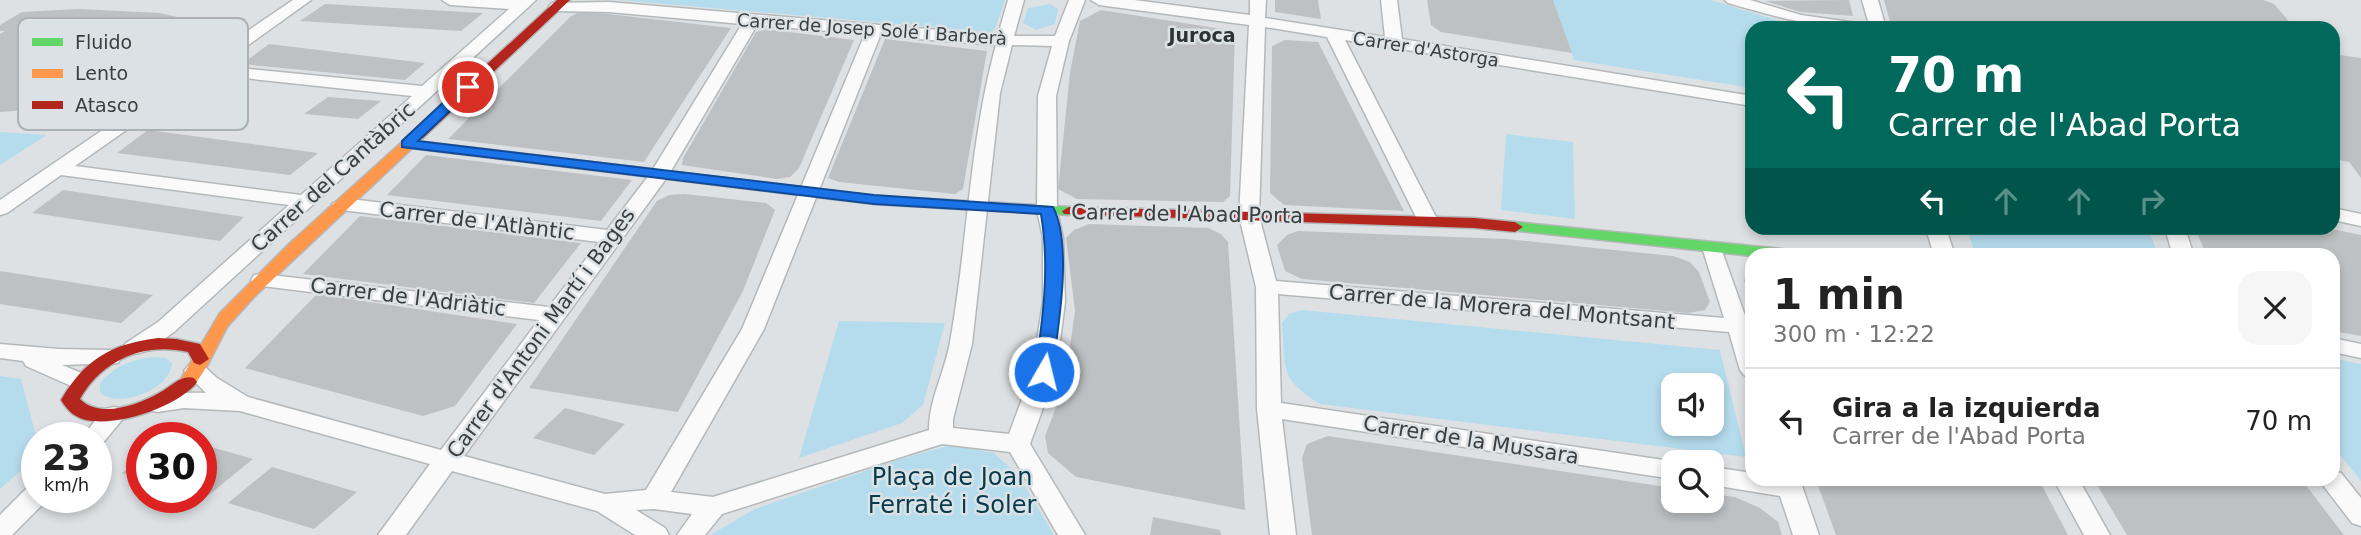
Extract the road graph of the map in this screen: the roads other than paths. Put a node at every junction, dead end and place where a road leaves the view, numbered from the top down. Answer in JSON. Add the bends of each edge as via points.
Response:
{"nodes":[{"id":1,"x":303,"y":0,"type":"edge"},
{"id":2,"x":450,"y":0,"type":"edge"},
{"id":3,"x":1016,"y":0,"type":"edge"},
{"id":4,"x":1077,"y":0,"type":"edge"},
{"id":5,"x":1099,"y":0,"type":"edge"},
{"id":6,"x":1389,"y":0,"type":"edge"},
{"id":7,"x":1732,"y":0,"type":"edge"},
{"id":8,"x":1870,"y":0,"type":"edge"},
{"id":9,"x":525,"y":3,"type":"edge"},
{"id":10,"x":561,"y":3,"type":"edge"},
{"id":11,"x":1257,"y":10,"type":"edge"},
{"id":12,"x":752,"y":20,"type":"junction"},
{"id":13,"x":1813,"y":21,"type":"edge"},
{"id":14,"x":1876,"y":21,"type":"edge"},
{"id":15,"x":874,"y":31,"type":"junction"},
{"id":16,"x":1333,"y":33,"type":"junction"},
{"id":17,"x":248,"y":38,"type":"edge"},
{"id":18,"x":1004,"y":41,"type":"junction"},
{"id":19,"x":1061,"y":41,"type":"junction"},
{"id":20,"x":1394,"y":43,"type":"junction"},
{"id":21,"x":248,"y":74,"type":"edge"},
{"id":22,"x":426,"y":92,"type":"junction"},
{"id":23,"x":1745,"y":100,"type":"edge"},
{"id":24,"x":114,"y":130,"type":"edge"},
{"id":25,"x":407,"y":144,"type":"junction"},
{"id":26,"x":57,"y":169,"type":"junction"},
{"id":27,"x":658,"y":176,"type":"junction"},
{"id":28,"x":808,"y":192,"type":"junction"},
{"id":29,"x":305,"y":201,"type":"junction"},
{"id":30,"x":342,"y":204,"type":"junction"},
{"id":31,"x":978,"y":207,"type":"junction"},
{"id":32,"x":0,"y":209,"type":"edge"},
{"id":33,"x":1047,"y":210,"type":"junction"},
{"id":34,"x":1249,"y":216,"type":"junction"},
{"id":35,"x":2340,"y":216,"type":"edge"},
{"id":36,"x":2361,"y":220,"type":"edge"},
{"id":37,"x":1428,"y":221,"type":"junction"},
{"id":38,"x":611,"y":237,"type":"junction"},
{"id":39,"x":1712,"y":247,"type":"junction"},
{"id":40,"x":1745,"y":250,"type":"edge"},
{"id":41,"x":262,"y":280,"type":"junction"},
{"id":42,"x":1267,"y":287,"type":"junction"},
{"id":43,"x":554,"y":314,"type":"junction"},
{"id":44,"x":1737,"y":326,"type":"junction"},
{"id":45,"x":2340,"y":346,"type":"edge"},
{"id":46,"x":134,"y":348,"type":"junction"},
{"id":47,"x":1745,"y":349,"type":"edge"},
{"id":48,"x":2361,"y":351,"type":"edge"},
{"id":49,"x":9,"y":352,"type":"edge"},
{"id":50,"x":110,"y":358,"type":"junction"},
{"id":51,"x":198,"y":365,"type":"junction"},
{"id":52,"x":78,"y":381,"type":"junction"},
{"id":53,"x":240,"y":403,"type":"junction"},
{"id":54,"x":148,"y":405,"type":"junction"},
{"id":55,"x":1269,"y":410,"type":"junction"},
{"id":56,"x":114,"y":415,"type":"junction"},
{"id":57,"x":108,"y":422,"type":"edge"},
{"id":58,"x":941,"y":435,"type":"junction"},
{"id":59,"x":1018,"y":444,"type":"junction"},
{"id":60,"x":447,"y":461,"type":"junction"},
{"id":61,"x":1661,"y":468,"type":"edge"},
{"id":62,"x":1724,"y":477,"type":"edge"},
{"id":63,"x":1745,"y":479,"type":"edge"},
{"id":64,"x":1790,"y":486,"type":"edge"},
{"id":65,"x":2069,"y":486,"type":"edge"},
{"id":66,"x":2337,"y":486,"type":"edge"},
{"id":67,"x":654,"y":499,"type":"junction"},
{"id":68,"x":605,"y":504,"type":"junction"},
{"id":69,"x":713,"y":507,"type":"junction"},
{"id":70,"x":21,"y":510,"type":"edge"},
{"id":71,"x":2361,"y":516,"type":"edge"},
{"id":72,"x":0,"y":531,"type":"edge"},
{"id":73,"x":391,"y":535,"type":"edge"},
{"id":74,"x":656,"y":535,"type":"edge"},
{"id":75,"x":690,"y":535,"type":"edge"},
{"id":76,"x":1072,"y":535,"type":"edge"},
{"id":77,"x":1283,"y":535,"type":"edge"},
{"id":78,"x":1806,"y":535,"type":"edge"},
{"id":79,"x":2096,"y":535,"type":"edge"}],
"edges":[{"from":1,"to":17,"type":"street"},
{"from":2,"to":9,"type":"street"},
{"from":3,"to":18,"type":"street"},
{"from":4,"to":19,"type":"street"},
{"from":5,"to":11,"type":"street","name":"Carrer d'Astorga"},
{"from":6,"to":20,"type":"street"},
{"from":7,"to":13,"type":"street"},
{"from":8,"to":14,"type":"street"},
{"from":9,"to":22,"type":"street","name":"Carrer del Cantàbric"},
{"from":10,"to":12,"type":"street","name":"Carrer de Josep Solé i Barberà"},
{"from":10,"to":25,"type":"street","name":"Carrer del Cantàbric"},
{"from":11,"to":16,"type":"street","name":"Carrer d'Astorga"},
{"from":11,"to":34,"type":"street"},
{"from":12,"to":15,"type":"street","name":"Carrer de Josep Solé i Barberà"},
{"from":12,"to":27,"type":"street","name":"Carrer d'Antoni Martí i Bages"},
{"from":15,"to":18,"type":"street","name":"Carrer de Josep Solé i Barberà"},
{"from":15,"to":28,"type":"street"},
{"from":16,"to":20,"type":"street","name":"Carrer d'Astorga"},
{"from":16,"to":37,"type":"street"},
{"from":18,"to":19,"type":"street","name":"Carrer de Josep Solé i Barberà"},
{"from":18,"to":31,"type":"street","via":[[991,93]]},
{"from":19,"to":33,"type":"street","via":[[1047,96]]},
{"from":20,"to":23,"type":"street","name":"Carrer d'Astorga"},
{"from":21,"to":22,"type":"street"},
{"from":22,"to":29,"type":"street","name":"Carrer del Cantàbric"},
{"from":24,"to":26,"type":"street"},
{"from":25,"to":27,"type":"street","name":"Carrer de l'Abad Porta"},
{"from":25,"to":30,"type":"street","name":"Carrer del Cantàbric"},
{"from":26,"to":29,"type":"street"},
{"from":26,"to":32,"type":"street"},
{"from":27,"to":28,"type":"street","name":"Carrer de l'Abad Porta"},
{"from":27,"to":38,"type":"street","name":"Carrer d'Antoni Martí i Bages"},
{"from":28,"to":31,"type":"street","name":"Carrer de l'Abad Porta"},
{"from":28,"to":67,"type":"street","via":[[752,329]]},
{"from":29,"to":46,"type":"street","name":"Carrer del Cantàbric","via":[[166,327]]},
{"from":30,"to":38,"type":"street","name":"Carrer de l'Atlàntic"},
{"from":30,"to":41,"type":"street","name":"Carrer del Cantàbric"},
{"from":31,"to":33,"type":"street","name":"Carrer de l'Abad Porta"},
{"from":31,"to":58,"type":"street","via":[[961,344],[946,394]]},
{"from":33,"to":34,"type":"street","name":"Carrer de l'Abad Porta"},
{"from":33,"to":59,"type":"street","via":[[1053,238],[1054,303],[1044,372]]},
{"from":34,"to":37,"type":"street","name":"Carrer de l'Abad Porta"},
{"from":34,"to":42,"type":"street"},
{"from":35,"to":36,"type":"street"},
{"from":37,"to":39,"type":"street","name":"Carrer de l'Abad Porta"},
{"from":38,"to":43,"type":"street","name":"Carrer d'Antoni Martí i Bages"},
{"from":39,"to":40,"type":"street","name":"Carrer de l'Abad Porta"},
{"from":39,"to":44,"type":"street"},
{"from":41,"to":43,"type":"street","name":"Carrer de l'Adriàtic"},
{"from":41,"to":51,"type":"street","name":"Carrer del Cantàbric","via":[[218,327]]},
{"from":42,"to":44,"type":"street","name":"Carrer de la Morera del Montsant"},
{"from":42,"to":55,"type":"street"},
{"from":43,"to":60,"type":"street","name":"Carrer d'Antoni Martí i Bages"},
{"from":44,"to":47,"type":"street"},
{"from":45,"to":48,"type":"street"},
{"from":46,"to":50,"type":"street"},
{"from":46,"to":51,"type":"street","via":[[179,343],[194,348]]},
{"from":49,"to":50,"type":"street"},
{"from":49,"to":52,"type":"street"},
{"from":50,"to":52,"type":"street"},
{"from":51,"to":53,"type":"street","via":[[209,384]]},
{"from":51,"to":54,"type":"street","via":[[181,387]]},
{"from":52,"to":56,"type":"street","via":[[72,390],[72,406],[88,414]]},
{"from":53,"to":54,"type":"street","via":[[184,400]]},
{"from":53,"to":60,"type":"street"},
{"from":54,"to":56,"type":"street"},
{"from":55,"to":61,"type":"street","name":"Carrer de la Mussara"},
{"from":55,"to":77,"type":"street"},
{"from":56,"to":57,"type":"street"},
{"from":58,"to":59,"type":"street"},
{"from":58,"to":69,"type":"street"},
{"from":59,"to":76,"type":"street"},
{"from":60,"to":68,"type":"street"},
{"from":60,"to":73,"type":"street","name":"Carrer d'Antoni Martí i Bages"},
{"from":62,"to":63,"type":"street"},
{"from":64,"to":78,"type":"street"},
{"from":65,"to":79,"type":"street"},
{"from":66,"to":71,"type":"street"},
{"from":67,"to":68,"type":"street"},
{"from":67,"to":69,"type":"street"},
{"from":68,"to":74,"type":"street"},
{"from":69,"to":75,"type":"street"},
{"from":70,"to":72,"type":"street"}]}
